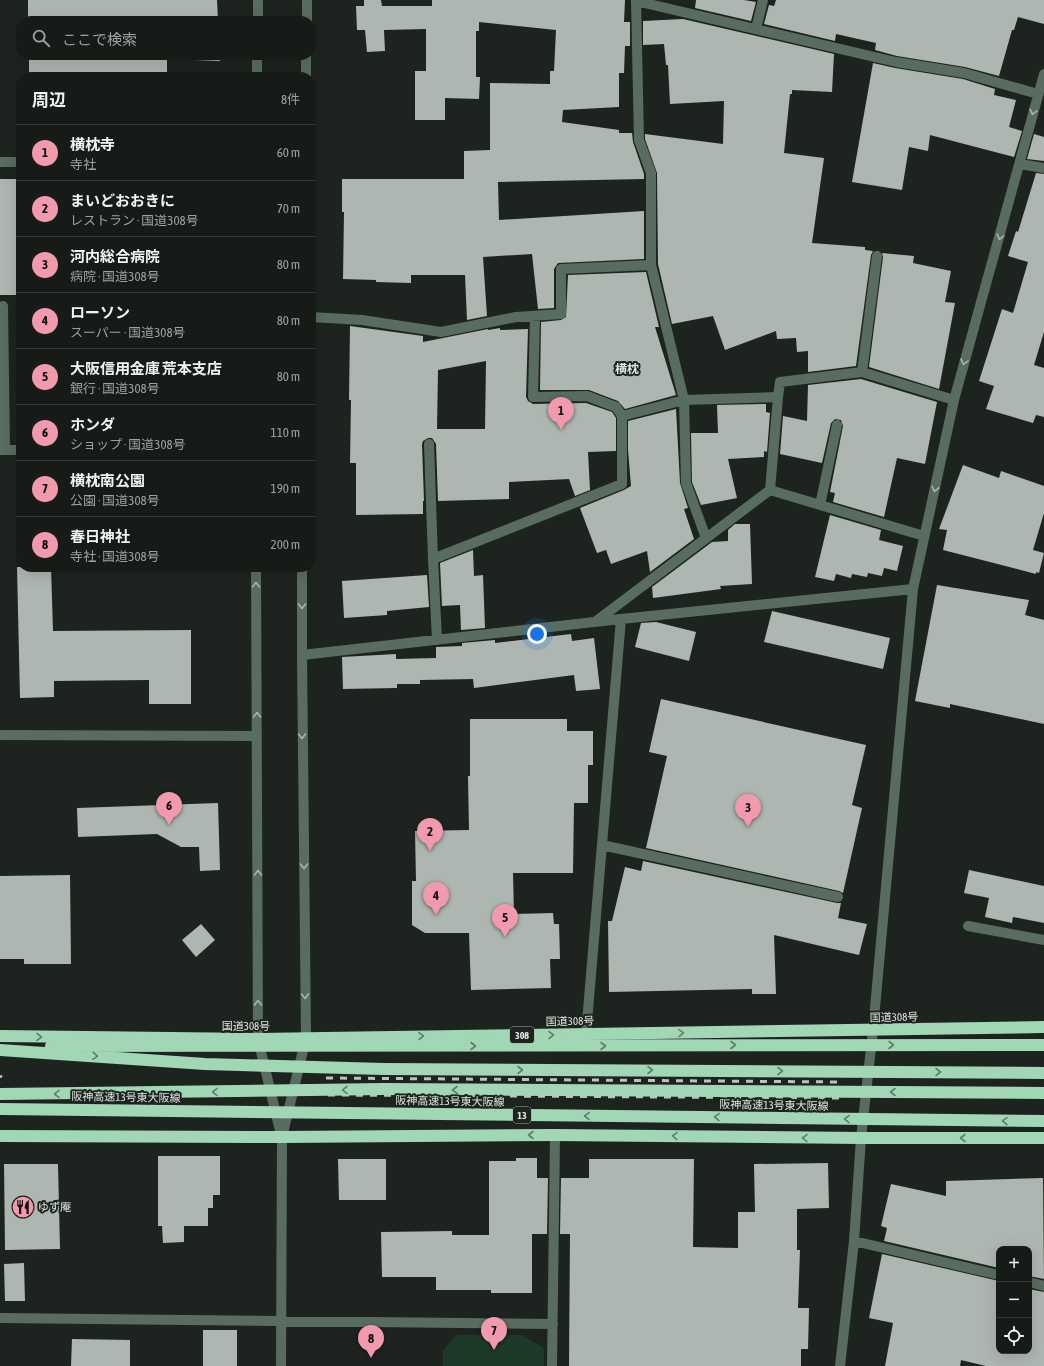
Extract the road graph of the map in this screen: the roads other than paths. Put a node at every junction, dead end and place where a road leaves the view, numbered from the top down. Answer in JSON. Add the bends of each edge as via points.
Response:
{"nodes":[{"id":1,"x":258,"y":0,"type":"edge"},
{"id":2,"x":307,"y":0,"type":"edge"},
{"id":3,"x":636,"y":0,"type":"edge"},
{"id":4,"x":763,"y":0,"type":"edge"},
{"id":5,"x":258,"y":16,"type":"edge"},
{"id":6,"x":307,"y":16,"type":"edge"},
{"id":7,"x":756,"y":29,"type":"junction"},
{"id":8,"x":257,"y":60,"type":"edge"},
{"id":9,"x":306,"y":60,"type":"edge"},
{"id":10,"x":257,"y":72,"type":"edge"},
{"id":11,"x":306,"y":72,"type":"edge"},
{"id":12,"x":1044,"y":74,"type":"edge"},
{"id":13,"x":1038,"y":94,"type":"junction"},
{"id":14,"x":0,"y":162,"type":"edge"},
{"id":15,"x":16,"y":162,"type":"edge"},
{"id":16,"x":1020,"y":164,"type":"junction"},
{"id":17,"x":1044,"y":168,"type":"edge"},
{"id":18,"x":877,"y":256,"type":"dead end"},
{"id":19,"x":651,"y":265,"type":"junction"},
{"id":20,"x":3,"y":306,"type":"dead end"},
{"id":21,"x":535,"y":316,"type":"junction"},
{"id":22,"x":316,"y":317,"type":"edge"},
{"id":23,"x":862,"y":372,"type":"junction"},
{"id":24,"x":778,"y":397,"type":"junction"},
{"id":25,"x":684,"y":400,"type":"junction"},
{"id":26,"x":954,"y":400,"type":"junction"},
{"id":27,"x":622,"y":416,"type":"junction"},
{"id":28,"x":837,"y":425,"type":"dead end"},
{"id":29,"x":429,"y":444,"type":"dead end"},
{"id":30,"x":2,"y":450,"type":"edge"},
{"id":31,"x":16,"y":450,"type":"edge"},
{"id":32,"x":770,"y":490,"type":"junction"},
{"id":33,"x":820,"y":505,"type":"junction"},
{"id":34,"x":924,"y":536,"type":"junction"},
{"id":35,"x":706,"y":538,"type":"junction"},
{"id":36,"x":433,"y":559,"type":"junction"},
{"id":37,"x":256,"y":572,"type":"edge"},
{"id":38,"x":302,"y":572,"type":"edge"},
{"id":39,"x":913,"y":589,"type":"junction"},
{"id":40,"x":621,"y":619,"type":"junction"},
{"id":41,"x":595,"y":622,"type":"junction"},
{"id":42,"x":437,"y":640,"type":"junction"},
{"id":43,"x":302,"y":655,"type":"junction"},
{"id":44,"x":0,"y":735,"type":"edge"},
{"id":45,"x":257,"y":736,"type":"junction"},
{"id":46,"x":602,"y":845,"type":"junction"},
{"id":47,"x":838,"y":897,"type":"dead end"},
{"id":48,"x":968,"y":926,"type":"dead end"},
{"id":49,"x":1044,"y":940,"type":"edge"},
{"id":50,"x":1044,"y":1027,"type":"edge"},
{"id":51,"x":873,"y":1030,"type":"junction"},
{"id":52,"x":586,"y":1034,"type":"junction"},
{"id":53,"x":0,"y":1036,"type":"edge"},
{"id":54,"x":306,"y":1038,"type":"junction"},
{"id":55,"x":258,"y":1039,"type":"junction"},
{"id":56,"x":1044,"y":1045,"type":"edge"},
{"id":57,"x":0,"y":1046,"type":"edge"},
{"id":58,"x":0,"y":1050,"type":"edge"},
{"id":59,"x":1044,"y":1073,"type":"edge"},
{"id":60,"x":1044,"y":1093,"type":"edge"},
{"id":61,"x":0,"y":1094,"type":"edge"},
{"id":62,"x":0,"y":1109,"type":"edge"},
{"id":63,"x":1044,"y":1121,"type":"edge"},
{"id":64,"x":555,"y":1135,"type":"junction"},
{"id":65,"x":0,"y":1136,"type":"edge"},
{"id":66,"x":282,"y":1137,"type":"junction"},
{"id":67,"x":861,"y":1138,"type":"junction"},
{"id":68,"x":1044,"y":1138,"type":"edge"},
{"id":69,"x":854,"y":1241,"type":"junction"},
{"id":70,"x":996,"y":1274,"type":"edge"},
{"id":71,"x":1032,"y":1283,"type":"edge"},
{"id":72,"x":1044,"y":1286,"type":"edge"},
{"id":73,"x":0,"y":1318,"type":"edge"},
{"id":74,"x":281,"y":1321,"type":"junction"},
{"id":75,"x":552,"y":1324,"type":"junction"},
{"id":76,"x":281,"y":1366,"type":"edge"},
{"id":77,"x":552,"y":1366,"type":"edge"},
{"id":78,"x":840,"y":1366,"type":"edge"}],
"edges":[{"from":1,"to":5,"type":"street"},
{"from":2,"to":6,"type":"street"},
{"from":3,"to":7,"type":"street"},
{"from":3,"to":19,"type":"street","via":[[639,140],[651,173]]},
{"from":4,"to":7,"type":"street"},
{"from":7,"to":13,"type":"street","via":[[896,62],[964,73]]},
{"from":8,"to":10,"type":"street"},
{"from":9,"to":11,"type":"street"},
{"from":12,"to":13,"type":"street"},
{"from":13,"to":16,"type":"street","one_way":true},
{"from":14,"to":15,"type":"street"},
{"from":16,"to":17,"type":"street"},
{"from":16,"to":26,"type":"street","one_way":true},
{"from":18,"to":23,"type":"street"},
{"from":19,"to":21,"type":"street","via":[[561,269],[561,314]]},
{"from":19,"to":25,"type":"street"},
{"from":20,"to":30,"type":"street"},
{"from":21,"to":22,"type":"street","via":[[441,332],[362,320]]},
{"from":21,"to":27,"type":"street","via":[[534,398],[587,396],[616,406]]},
{"from":23,"to":24,"type":"street","via":[[780,382]]},
{"from":23,"to":26,"type":"street"},
{"from":24,"to":25,"type":"street"},
{"from":24,"to":32,"type":"street"},
{"from":25,"to":27,"type":"street"},
{"from":25,"to":35,"type":"street","via":[[686,483]]},
{"from":26,"to":34,"type":"street","one_way":true},
{"from":27,"to":36,"type":"street","via":[[622,484]]},
{"from":28,"to":33,"type":"street"},
{"from":29,"to":36,"type":"street"},
{"from":30,"to":31,"type":"street"},
{"from":32,"to":33,"type":"street"},
{"from":32,"to":35,"type":"street"},
{"from":33,"to":34,"type":"street"},
{"from":34,"to":39,"type":"street"},
{"from":35,"to":41,"type":"street"},
{"from":36,"to":42,"type":"street"},
{"from":45,"to":37,"type":"street","one_way":true},
{"from":38,"to":43,"type":"street","one_way":true},
{"from":39,"to":40,"type":"street"},
{"from":39,"to":51,"type":"street"},
{"from":40,"to":41,"type":"street"},
{"from":40,"to":46,"type":"street"},
{"from":41,"to":42,"type":"street"},
{"from":42,"to":43,"type":"street"},
{"from":43,"to":54,"type":"street","one_way":true},
{"from":44,"to":45,"type":"street"},
{"from":55,"to":45,"type":"street","one_way":true},
{"from":46,"to":47,"type":"street"},
{"from":46,"to":52,"type":"street"},
{"from":48,"to":49,"type":"street"},
{"from":50,"to":51,"type":"highway","name":"国道308号","number":"308"},
{"from":52,"to":51,"type":"highway","name":"国道308号","number":"308","one_way":true},
{"from":51,"to":67,"type":"street"},
{"from":54,"to":52,"type":"highway","name":"国道308号","number":"308","one_way":true},
{"from":53,"to":55,"type":"highway","name":"国道308号","number":"308","one_way":true},
{"from":54,"to":55,"type":"highway","name":"国道308号","number":"308"},
{"from":54,"to":66,"type":"street"},
{"from":55,"to":66,"type":"street"},
{"from":57,"to":56,"type":"highway","one_way":true,"bridge":true},
{"from":58,"to":59,"type":"highway","one_way":true,"bridge":true,"via":[[206,1064],[383,1069]]},
{"from":60,"to":61,"type":"highway","one_way":true,"bridge":true,"via":[[384,1089]]},
{"from":63,"to":62,"type":"highway","name":"阪神高速13号東大阪線","number":"13","one_way":true,"bridge":true},
{"from":64,"to":66,"type":"highway","one_way":true},
{"from":67,"to":64,"type":"highway","one_way":true},
{"from":64,"to":75,"type":"street"},
{"from":65,"to":66,"type":"highway"},
{"from":66,"to":74,"type":"street"},
{"from":68,"to":67,"type":"highway","one_way":true},
{"from":67,"to":69,"type":"street"},
{"from":69,"to":70,"type":"street"},
{"from":69,"to":78,"type":"street"},
{"from":71,"to":72,"type":"street"},
{"from":73,"to":74,"type":"street"},
{"from":74,"to":75,"type":"street"},
{"from":74,"to":76,"type":"street"},
{"from":75,"to":77,"type":"street"}]}
